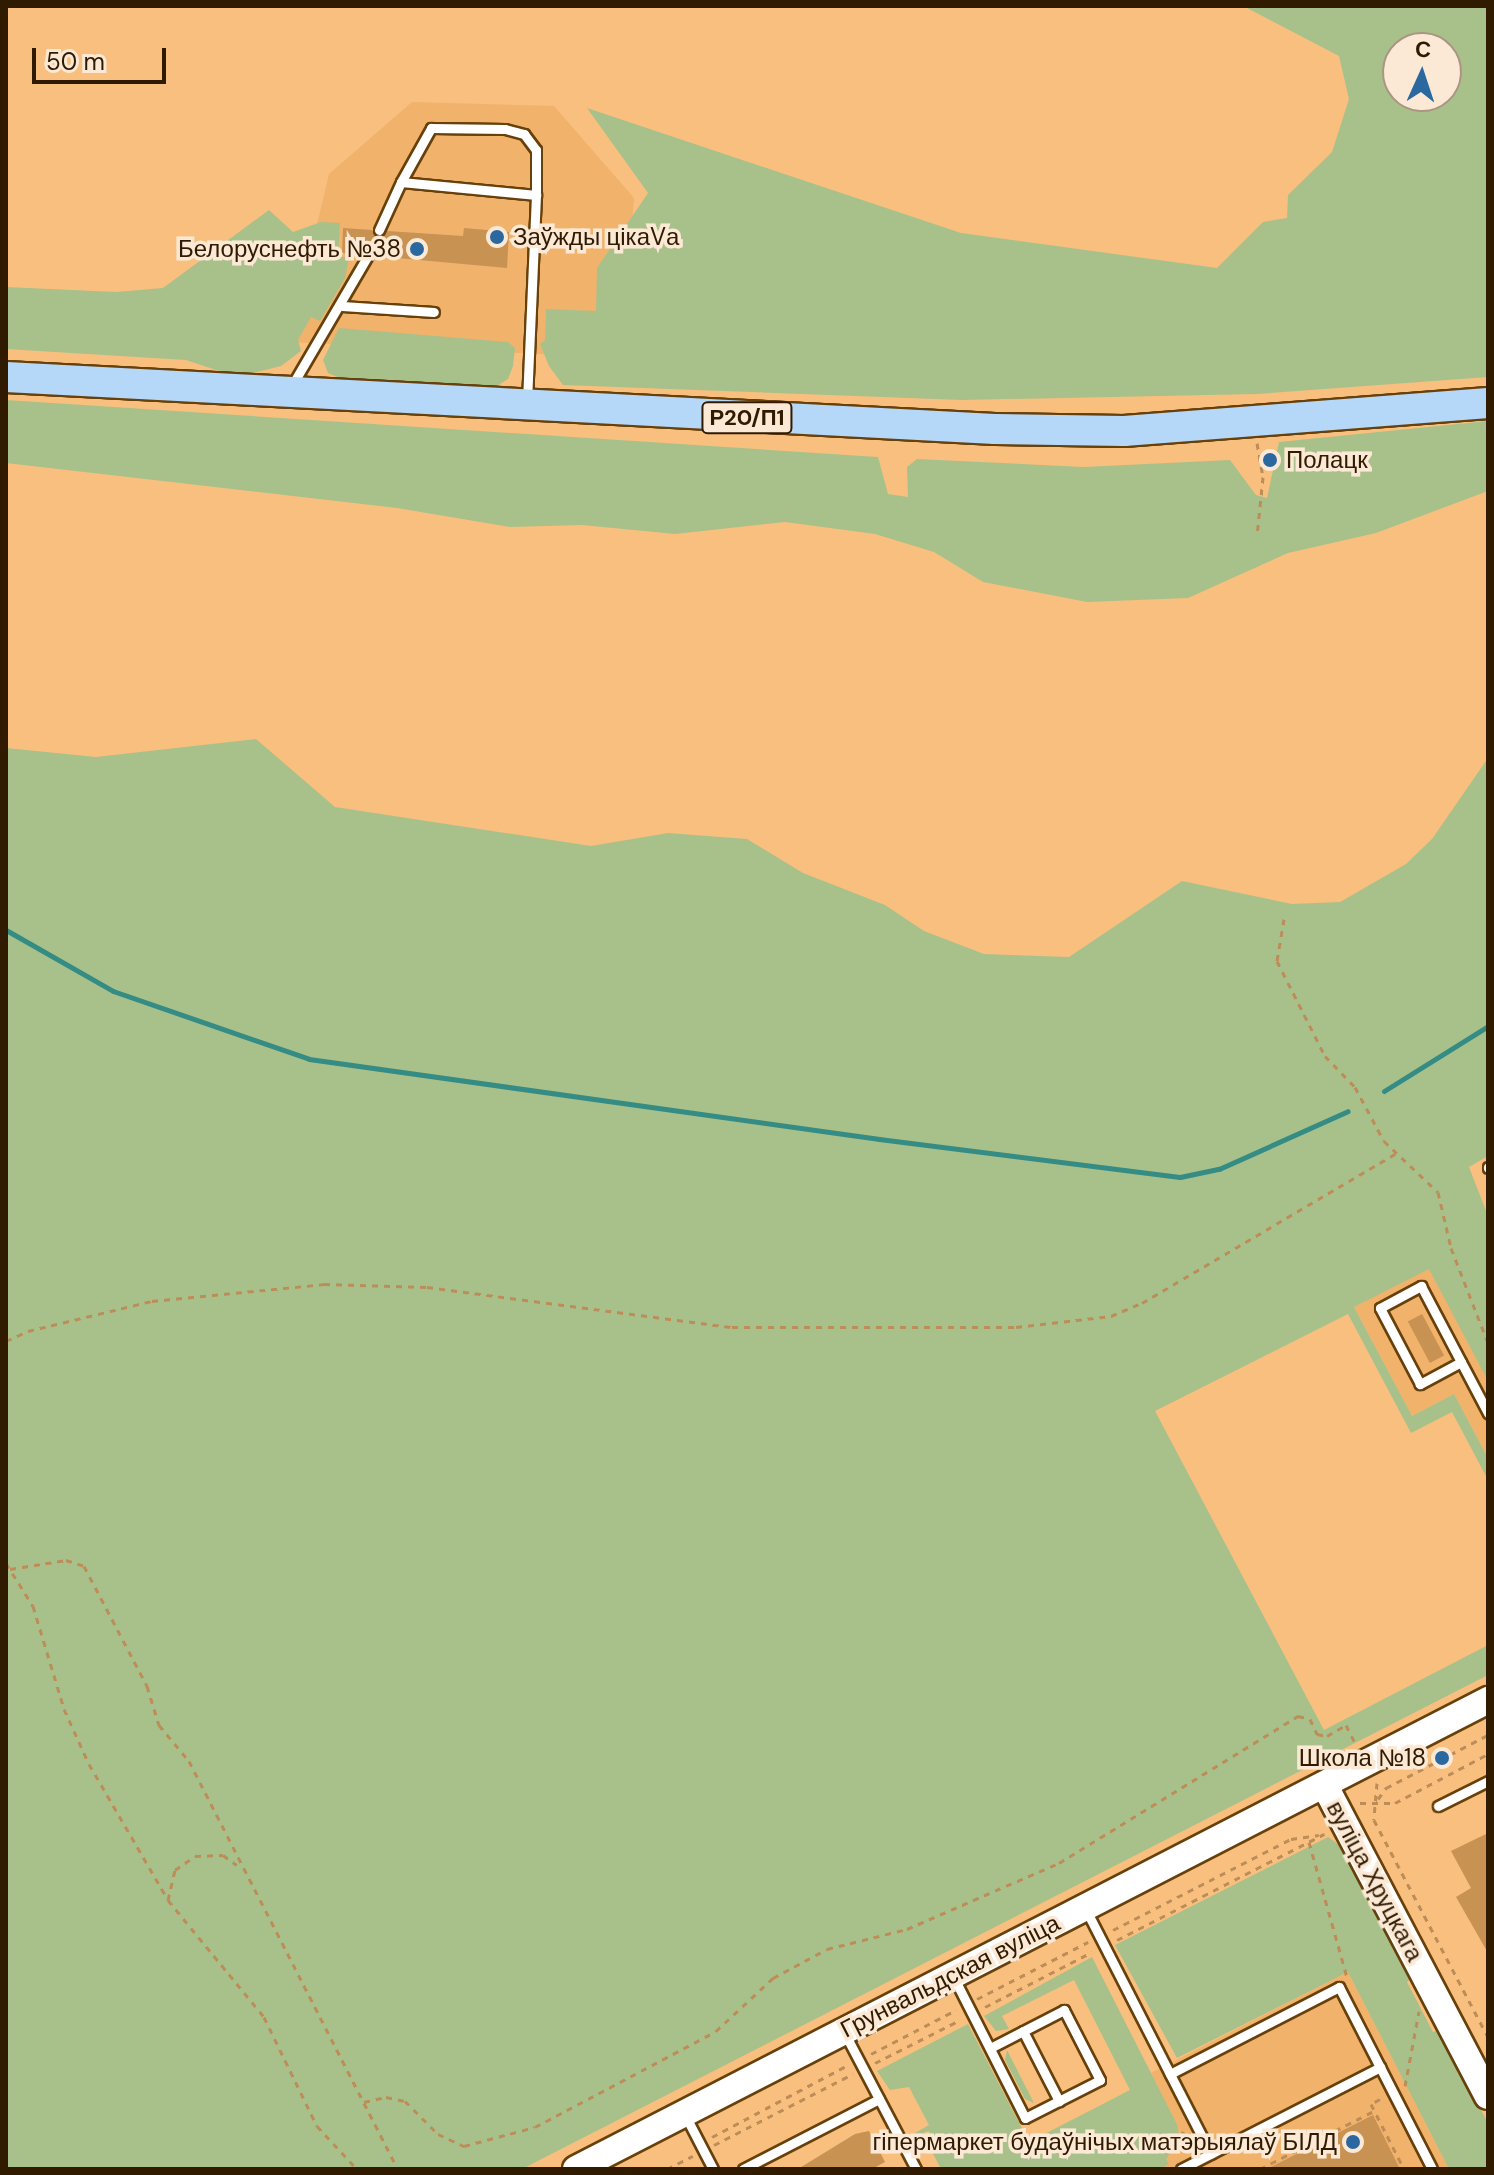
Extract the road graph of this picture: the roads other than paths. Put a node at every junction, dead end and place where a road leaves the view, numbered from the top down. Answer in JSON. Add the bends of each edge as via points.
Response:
{"nodes":[{"id":1,"x":401,"y":182,"type":"junction"},
{"id":2,"x":536,"y":195,"type":"junction"},
{"id":3,"x":379,"y":230,"type":"dead end"},
{"id":4,"x":368,"y":255,"type":"dead end"},
{"id":5,"x":342,"y":306,"type":"junction"},
{"id":6,"x":434,"y":312,"type":"dead end"},
{"id":7,"x":6,"y":377,"type":"edge"},
{"id":8,"x":286,"y":394,"type":"junction"},
{"id":9,"x":1488,"y":403,"type":"edge"},
{"id":10,"x":527,"y":407,"type":"junction"},
{"id":11,"x":1461,"y":1362,"type":"junction"},
{"id":12,"x":1488,"y":1413,"type":"edge"},
{"id":13,"x":1488,"y":1700,"type":"edge"},
{"id":14,"x":1488,"y":1781,"type":"edge"},
{"id":15,"x":1325,"y":1786,"type":"junction"},
{"id":16,"x":1438,"y":1806,"type":"dead end"},
{"id":17,"x":1085,"y":1908,"type":"junction"},
{"id":18,"x":952,"y":1975,"type":"junction"},
{"id":19,"x":843,"y":2031,"type":"junction"},
{"id":20,"x":1023,"y":2031,"type":"junction"},
{"id":21,"x":990,"y":2048,"type":"junction"},
{"id":22,"x":1380,"y":2067,"type":"junction"},
{"id":23,"x":1170,"y":2074,"type":"junction"},
{"id":24,"x":1488,"y":2096,"type":"edge"},
{"id":25,"x":879,"y":2099,"type":"junction"},
{"id":26,"x":1059,"y":2101,"type":"junction"},
{"id":27,"x":684,"y":2114,"type":"junction"},
{"id":28,"x":1211,"y":2154,"type":"junction"},
{"id":29,"x":576,"y":2169,"type":"edge"},
{"id":30,"x":713,"y":2169,"type":"edge"},
{"id":31,"x":743,"y":2169,"type":"edge"},
{"id":32,"x":916,"y":2169,"type":"edge"},
{"id":33,"x":1181,"y":2169,"type":"edge"},
{"id":34,"x":1432,"y":2169,"type":"edge"}],
"edges":[{"from":1,"to":2,"type":"lane"},
{"from":1,"to":2,"type":"lane","via":[[431,128],[505,129],[524,134],[536,150]]},
{"from":1,"to":3,"type":"lane"},
{"from":2,"to":10,"type":"lane"},
{"from":4,"to":5,"type":"lane"},
{"from":5,"to":6,"type":"lane"},
{"from":5,"to":8,"type":"lane"},
{"from":7,"to":8,"type":"main road","number":"Р20/П1"},
{"from":8,"to":10,"type":"main road","number":"Р20/П1"},
{"from":9,"to":10,"type":"main road","number":"Р20/П1","via":[[1124,431]]},
{"from":11,"to":11,"type":"lane","via":[[1421,1286],[1380,1308],[1420,1384]]},
{"from":11,"to":12,"type":"lane"},
{"from":13,"to":15,"type":"main road","name":"вуліца Хруцкага"},
{"from":14,"to":16,"type":"lane"},
{"from":15,"to":17,"type":"main road","name":"Грунвальдская вуліца"},
{"from":15,"to":24,"type":"main road","name":"вуліца Хруцкага"},
{"from":17,"to":18,"type":"main road","name":"Грунвальдская вуліца"},
{"from":17,"to":23,"type":"lane"},
{"from":18,"to":19,"type":"main road","name":"Грунвальдская вуліца"},
{"from":18,"to":21,"type":"lane"},
{"from":19,"to":25,"type":"lane"},
{"from":19,"to":27,"type":"main road","name":"Грунвальдская вуліца"},
{"from":20,"to":21,"type":"lane"},
{"from":20,"to":26,"type":"lane"},
{"from":20,"to":26,"type":"lane","via":[[1064,2010],[1093,2066],[1100,2080]]},
{"from":21,"to":26,"type":"lane","via":[[1025,2118]]},
{"from":22,"to":23,"type":"lane","via":[[1339,1987]]},
{"from":22,"to":28,"type":"lane"},
{"from":22,"to":34,"type":"lane"},
{"from":23,"to":28,"type":"lane"},
{"from":25,"to":31,"type":"lane"},
{"from":25,"to":32,"type":"lane"},
{"from":27,"to":29,"type":"main road","name":"Грунвальдская вуліца"},
{"from":27,"to":30,"type":"lane"},
{"from":28,"to":33,"type":"lane"}]}
